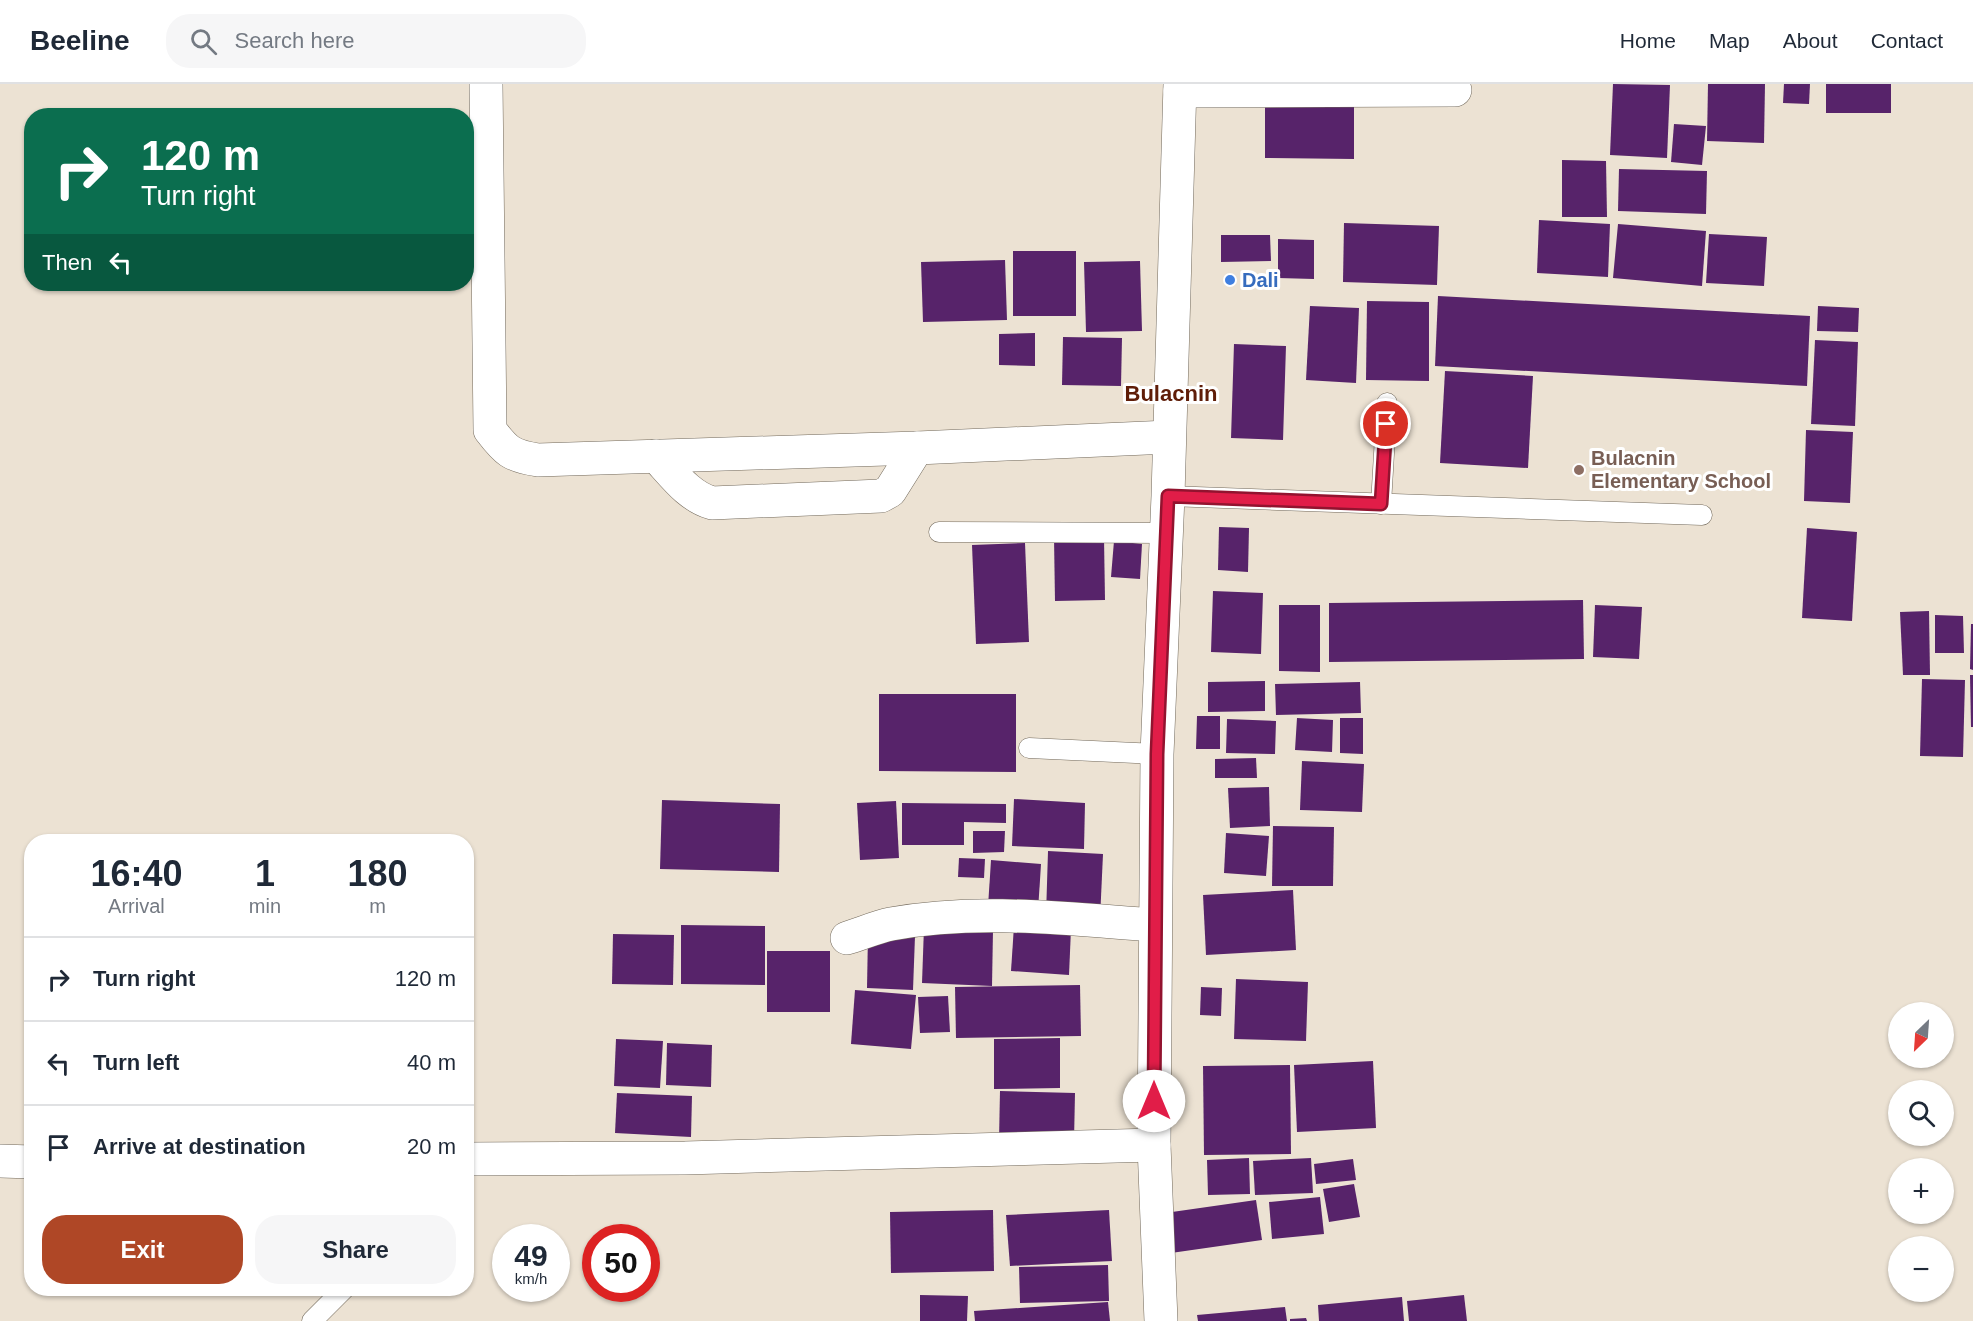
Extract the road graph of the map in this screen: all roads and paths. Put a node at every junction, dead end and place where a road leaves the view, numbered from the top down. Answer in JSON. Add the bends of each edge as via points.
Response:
{"nodes":[{"id":1,"x":486,"y":84,"type":"edge"},
{"id":2,"x":1180,"y":88,"type":"edge"},
{"id":3,"x":1455,"y":90,"type":"dead end"},
{"id":4,"x":1387,"y":403,"type":"dead end"},
{"id":5,"x":1169,"y":437,"type":"junction"},
{"id":6,"x":917,"y":448,"type":"junction"},
{"id":7,"x":656,"y":456,"type":"junction"},
{"id":8,"x":1168,"y":496,"type":"junction"},
{"id":9,"x":1381,"y":504,"type":"junction"},
{"id":10,"x":1702,"y":515,"type":"dead end"},
{"id":11,"x":939,"y":532,"type":"dead end"},
{"id":12,"x":1166,"y":533,"type":"junction"},
{"id":13,"x":1029,"y":748,"type":"dead end"},
{"id":14,"x":1157,"y":754,"type":"junction"},
{"id":15,"x":1154,"y":925,"type":"junction"},
{"id":16,"x":847,"y":938,"type":"dead end"},
{"id":17,"x":1154,"y":1145,"type":"junction"},
{"id":18,"x":474,"y":1160,"type":"edge"},
{"id":19,"x":0,"y":1161,"type":"edge"},
{"id":20,"x":24,"y":1162,"type":"edge"},
{"id":21,"x":337,"y":1296,"type":"edge"},
{"id":22,"x":312,"y":1321,"type":"edge"},
{"id":23,"x":1161,"y":1321,"type":"edge"}],
"edges":[{"from":1,"to":7,"type":"street","via":[[490,430],[504,449],[538,460]]},
{"from":2,"to":3,"type":"street"},
{"from":2,"to":5,"type":"street"},
{"from":4,"to":9,"type":"lane"},
{"from":5,"to":6,"type":"street"},
{"from":5,"to":8,"type":"street"},
{"from":6,"to":7,"type":"street"},
{"from":6,"to":7,"type":"street","via":[[890,490],[881,496],[712,503],[690,493]]},
{"from":8,"to":9,"type":"lane"},
{"from":8,"to":12,"type":"street"},
{"from":9,"to":10,"type":"lane"},
{"from":11,"to":12,"type":"lane"},
{"from":12,"to":14,"type":"street"},
{"from":13,"to":14,"type":"lane"},
{"from":14,"to":15,"type":"street"},
{"from":15,"to":16,"type":"street","via":[[974,916],[889,925]]},
{"from":15,"to":17,"type":"street"},
{"from":17,"to":18,"type":"street"},
{"from":17,"to":23,"type":"street"},
{"from":19,"to":20,"type":"street"},
{"from":21,"to":22,"type":"lane"}]}
